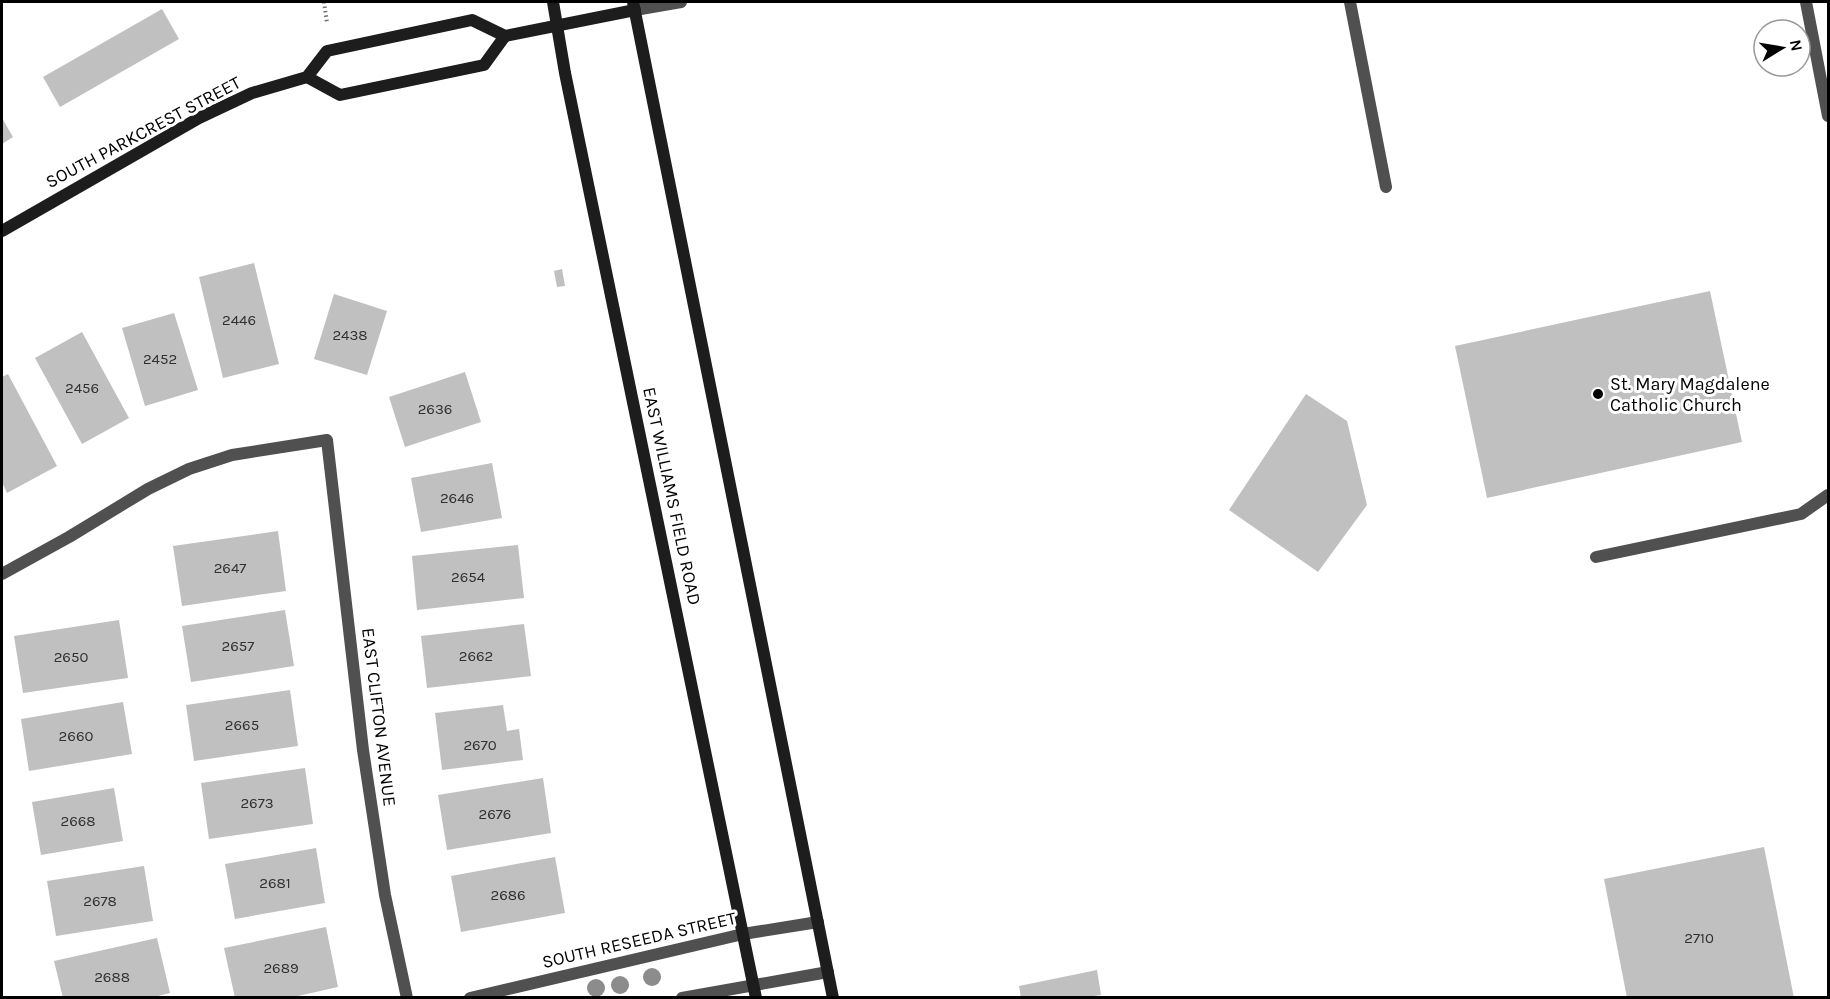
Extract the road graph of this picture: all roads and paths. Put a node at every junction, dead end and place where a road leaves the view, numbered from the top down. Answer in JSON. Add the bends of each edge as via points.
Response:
{"nodes":[{"id":1,"x":324,"y":2,"type":"edge"},
{"id":2,"x":553,"y":2,"type":"edge"},
{"id":3,"x":681,"y":2,"type":"edge"},
{"id":4,"x":1350,"y":2,"type":"edge"},
{"id":5,"x":1806,"y":2,"type":"edge"},
{"id":6,"x":634,"y":6,"type":"edge"},
{"id":7,"x":327,"y":23,"type":"dead end"},
{"id":8,"x":558,"y":26,"type":"junction"},
{"id":9,"x":505,"y":36,"type":"junction"},
{"id":10,"x":307,"y":77,"type":"junction"},
{"id":11,"x":1828,"y":116,"type":"edge"},
{"id":12,"x":1386,"y":187,"type":"dead end"},
{"id":13,"x":2,"y":231,"type":"edge"},
{"id":14,"x":1828,"y":495,"type":"edge"},
{"id":15,"x":1596,"y":557,"type":"dead end"},
{"id":16,"x":2,"y":574,"type":"edge"},
{"id":17,"x":818,"y":922,"type":"junction"},
{"id":18,"x":743,"y":934,"type":"junction"},
{"id":19,"x":828,"y":972,"type":"junction"},
{"id":20,"x":755,"y":991,"type":"edge"},
{"id":21,"x":407,"y":998,"type":"edge"},
{"id":22,"x":470,"y":998,"type":"edge"},
{"id":23,"x":682,"y":998,"type":"edge"},
{"id":24,"x":833,"y":998,"type":"edge"}],
"edges":[{"from":1,"to":7,"type":"path"},
{"from":2,"to":8,"type":"main road","name":"EAST WILLIAMS FIELD ROAD"},
{"from":3,"to":6,"type":"street"},
{"from":4,"to":12,"type":"street"},
{"from":5,"to":11,"type":"street"},
{"from":6,"to":8,"type":"main road"},
{"from":6,"to":17,"type":"main road"},
{"from":8,"to":9,"type":"main road"},
{"from":8,"to":18,"type":"main road","name":"EAST WILLIAMS FIELD ROAD"},
{"from":9,"to":10,"type":"main road","via":[[472,20],[327,51]]},
{"from":9,"to":10,"type":"main road","via":[[484,65],[340,95]]},
{"from":10,"to":13,"type":"main road","name":"SOUTH PARKCREST STREET","via":[[252,93],[199,118]]},
{"from":14,"to":15,"type":"street","via":[[1801,514]]},
{"from":16,"to":21,"type":"street","name":"EAST CLIFTON AVENUE","via":[[189,469],[232,455],[327,440],[363,750],[385,895]]},
{"from":17,"to":18,"type":"street","name":"SOUTH RESEEDA STREET"},
{"from":17,"to":19,"type":"main road"},
{"from":18,"to":20,"type":"main road","name":"EAST WILLIAMS FIELD ROAD"},
{"from":18,"to":22,"type":"street","name":"SOUTH RESEEDA STREET"},
{"from":19,"to":20,"type":"street"},
{"from":19,"to":24,"type":"main road"},
{"from":20,"to":23,"type":"street"}]}
